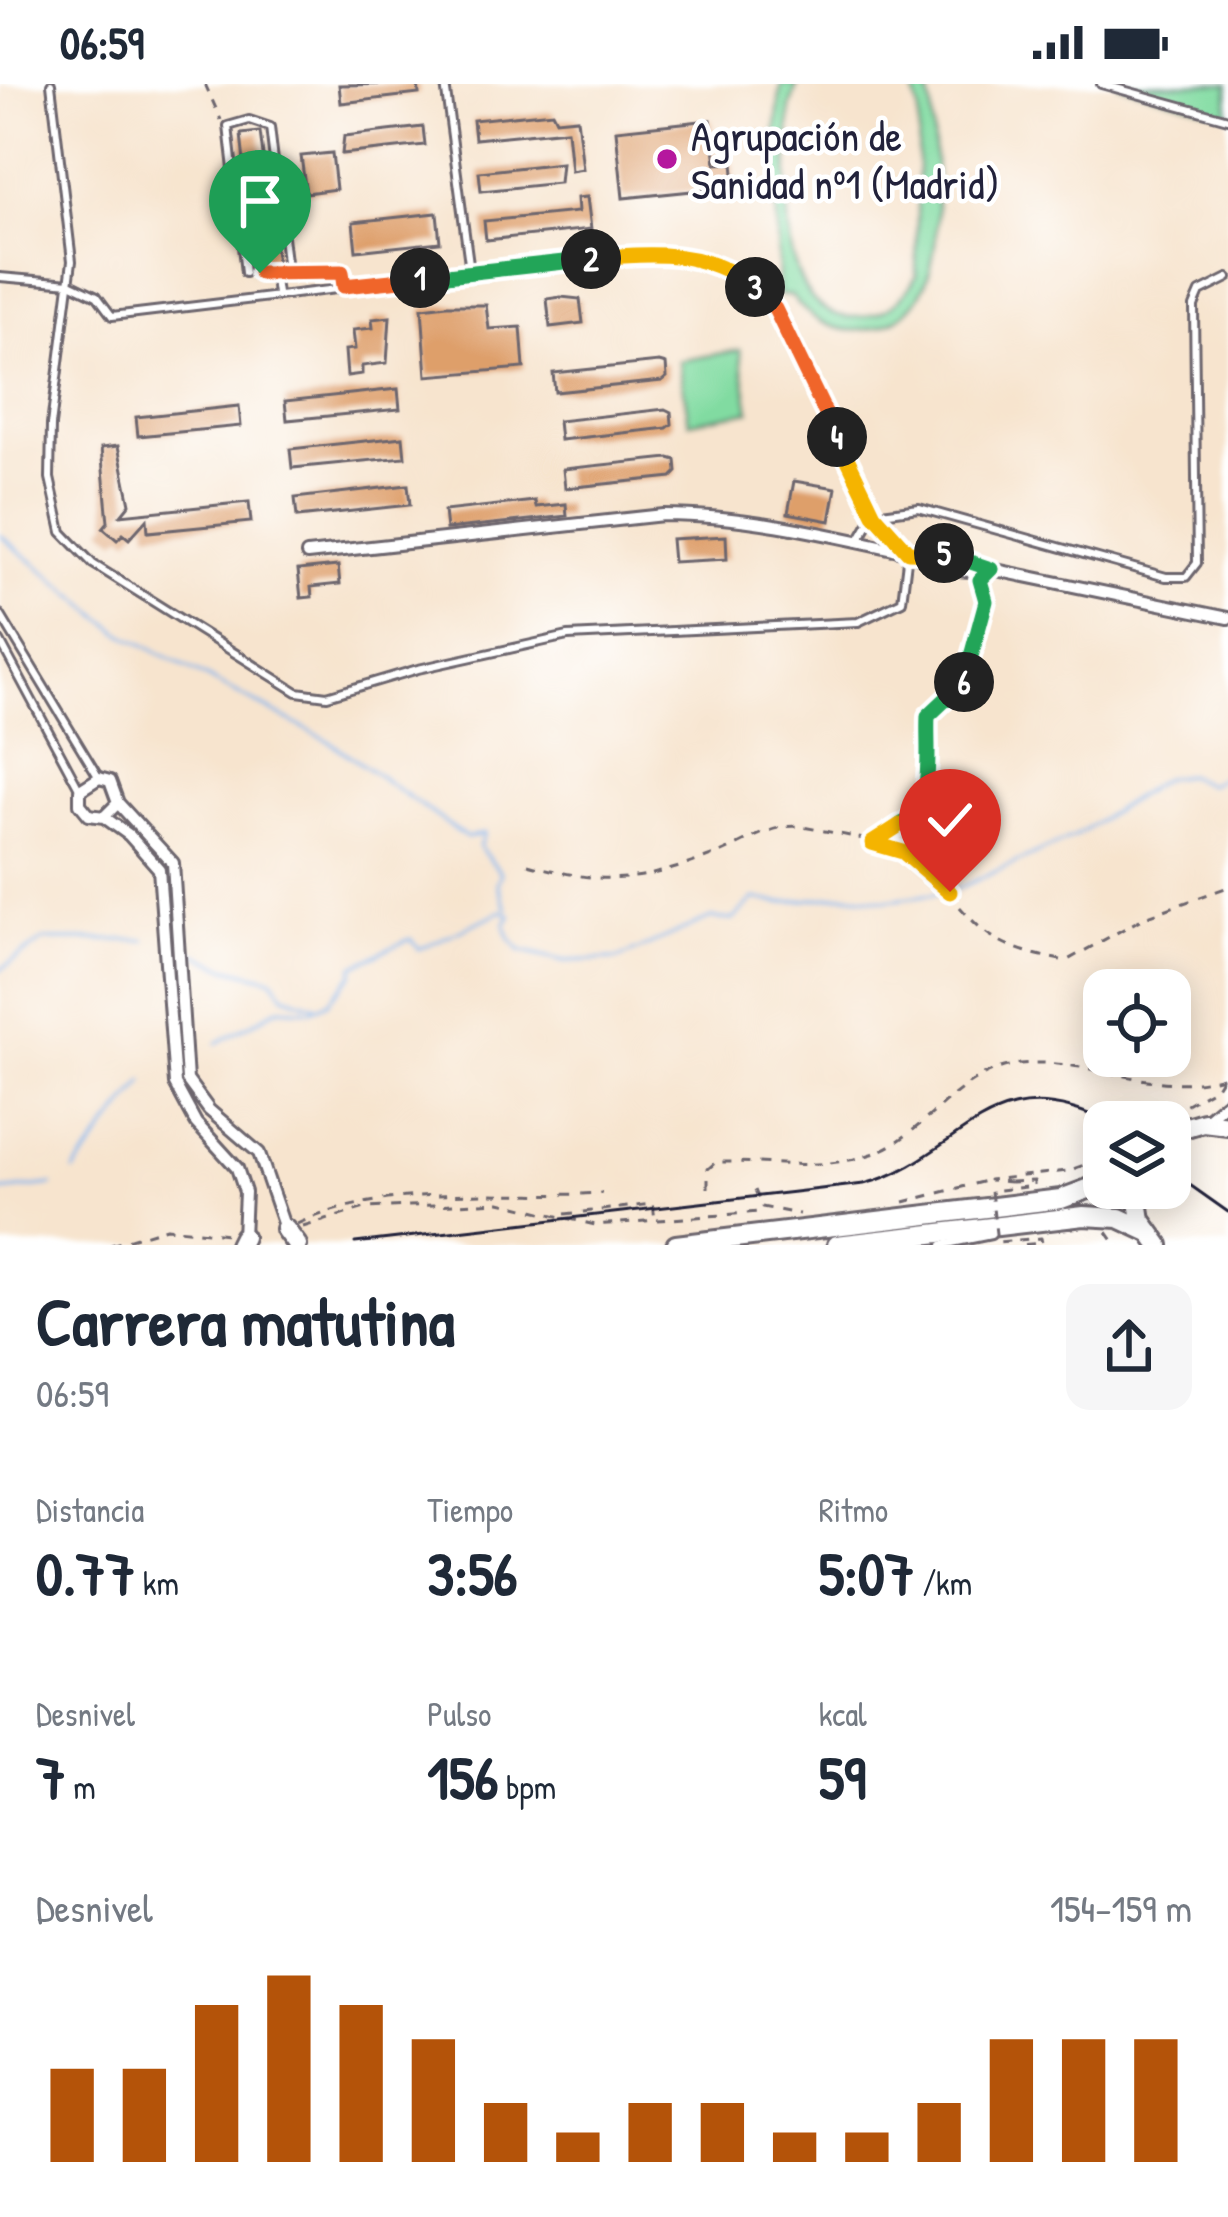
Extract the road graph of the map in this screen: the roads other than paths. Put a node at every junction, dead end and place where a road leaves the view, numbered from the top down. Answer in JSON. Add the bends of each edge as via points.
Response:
{"nodes":[{"id":1,"x":51,"y":84,"type":"edge"},
{"id":2,"x":445,"y":84,"type":"edge"},
{"id":3,"x":1101,"y":84,"type":"edge"},
{"id":4,"x":1228,"y":119,"type":"edge"},
{"id":5,"x":287,"y":270,"type":"junction"},
{"id":6,"x":274,"y":272,"type":"junction"},
{"id":7,"x":470,"y":272,"type":"junction"},
{"id":8,"x":245,"y":273,"type":"dead end"},
{"id":9,"x":260,"y":273,"type":"dead end"},
{"id":10,"x":0,"y":277,"type":"edge"},
{"id":11,"x":1228,"y":278,"type":"edge"},
{"id":12,"x":70,"y":284,"type":"junction"},
{"id":13,"x":344,"y":286,"type":"junction"},
{"id":14,"x":277,"y":294,"type":"junction"},
{"id":15,"x":874,"y":514,"type":"junction"},
{"id":16,"x":859,"y":541,"type":"junction"},
{"id":17,"x":908,"y":552,"type":"junction"},
{"id":18,"x":307,"y":554,"type":"dead end"},
{"id":19,"x":0,"y":614,"type":"edge"},
{"id":20,"x":1228,"y":618,"type":"edge"},
{"id":21,"x":0,"y":641,"type":"edge"},
{"id":22,"x":98,"y":778,"type":"junction"},
{"id":23,"x":80,"y":790,"type":"junction"},
{"id":24,"x":118,"y":803,"type":"junction"},
{"id":25,"x":104,"y":817,"type":"junction"},
{"id":26,"x":173,"y":863,"type":"junction"},
{"id":27,"x":159,"y":869,"type":"junction"},
{"id":28,"x":1228,"y":1101,"type":"edge"},
{"id":29,"x":1203,"y":1122,"type":"junction"},
{"id":30,"x":1228,"y":1125,"type":"edge"},
{"id":31,"x":1191,"y":1126,"type":"edge"},
{"id":32,"x":1083,"y":1191,"type":"edge"},
{"id":33,"x":1143,"y":1209,"type":"edge"},
{"id":34,"x":1003,"y":1216,"type":"junction"},
{"id":35,"x":902,"y":1226,"type":"edge"},
{"id":36,"x":290,"y":1236,"type":"edge"},
{"id":37,"x":1153,"y":1238,"type":"edge"},
{"id":38,"x":241,"y":1241,"type":"edge"},
{"id":39,"x":676,"y":1245,"type":"edge"},
{"id":40,"x":837,"y":1245,"type":"edge"},
{"id":41,"x":942,"y":1245,"type":"edge"}],
"edges":[{"from":1,"to":12,"type":"lane"},
{"from":2,"to":7,"type":"lane"},
{"from":3,"to":4,"type":"lane"},
{"from":5,"to":6,"type":"lane"},
{"from":5,"to":8,"type":"lane","via":[[269,127],[249,120],[228,126]]},
{"from":5,"to":13,"type":"lane","via":[[342,272]]},
{"from":6,"to":9,"type":"lane"},
{"from":6,"to":14,"type":"lane"},
{"from":7,"to":13,"type":"lane"},
{"from":7,"to":15,"type":"lane","via":[[629,254],[722,264],[775,309]]},
{"from":10,"to":12,"type":"lane"},
{"from":11,"to":15,"type":"lane","via":[[1200,292],[1194,306],[1197,563],[1186,577],[919,508]]},
{"from":12,"to":14,"type":"lane","via":[[97,296],[112,316]]},
{"from":12,"to":17,"type":"lane","via":[[51,424],[50,478],[62,532],[93,564],[298,692],[327,696],[568,636],[875,619],[902,601]]},
{"from":13,"to":14,"type":"lane"},
{"from":15,"to":16,"type":"lane"},
{"from":15,"to":17,"type":"lane"},
{"from":16,"to":17,"type":"street"},
{"from":16,"to":18,"type":"street","via":[[720,514],[663,514]]},
{"from":17,"to":20,"type":"street","via":[[950,571],[991,569]]},
{"from":19,"to":22,"type":"lane"},
{"from":21,"to":23,"type":"lane"},
{"from":22,"to":23,"type":"street"},
{"from":22,"to":24,"type":"street","via":[[110,781]]},
{"from":23,"to":25,"type":"street","via":[[80,805]]},
{"from":24,"to":25,"type":"street"},
{"from":24,"to":26,"type":"street"},
{"from":25,"to":27,"type":"street"},
{"from":26,"to":27,"type":"street"},
{"from":26,"to":36,"type":"street","via":[[187,1080],[259,1154]]},
{"from":27,"to":38,"type":"street","via":[[175,1084],[196,1123],[237,1168],[245,1192]]},
{"from":28,"to":29,"type":"street"},
{"from":29,"to":30,"type":"highway"},
{"from":29,"to":31,"type":"highway"},
{"from":32,"to":34,"type":"highway"},
{"from":33,"to":37,"type":"highway"},
{"from":34,"to":35,"type":"highway"},
{"from":34,"to":37,"type":"highway","via":[[1105,1215]]},
{"from":34,"to":41,"type":"lane","via":[[976,1240]]},
{"from":35,"to":39,"type":"highway"},
{"from":35,"to":40,"type":"highway"}]}
